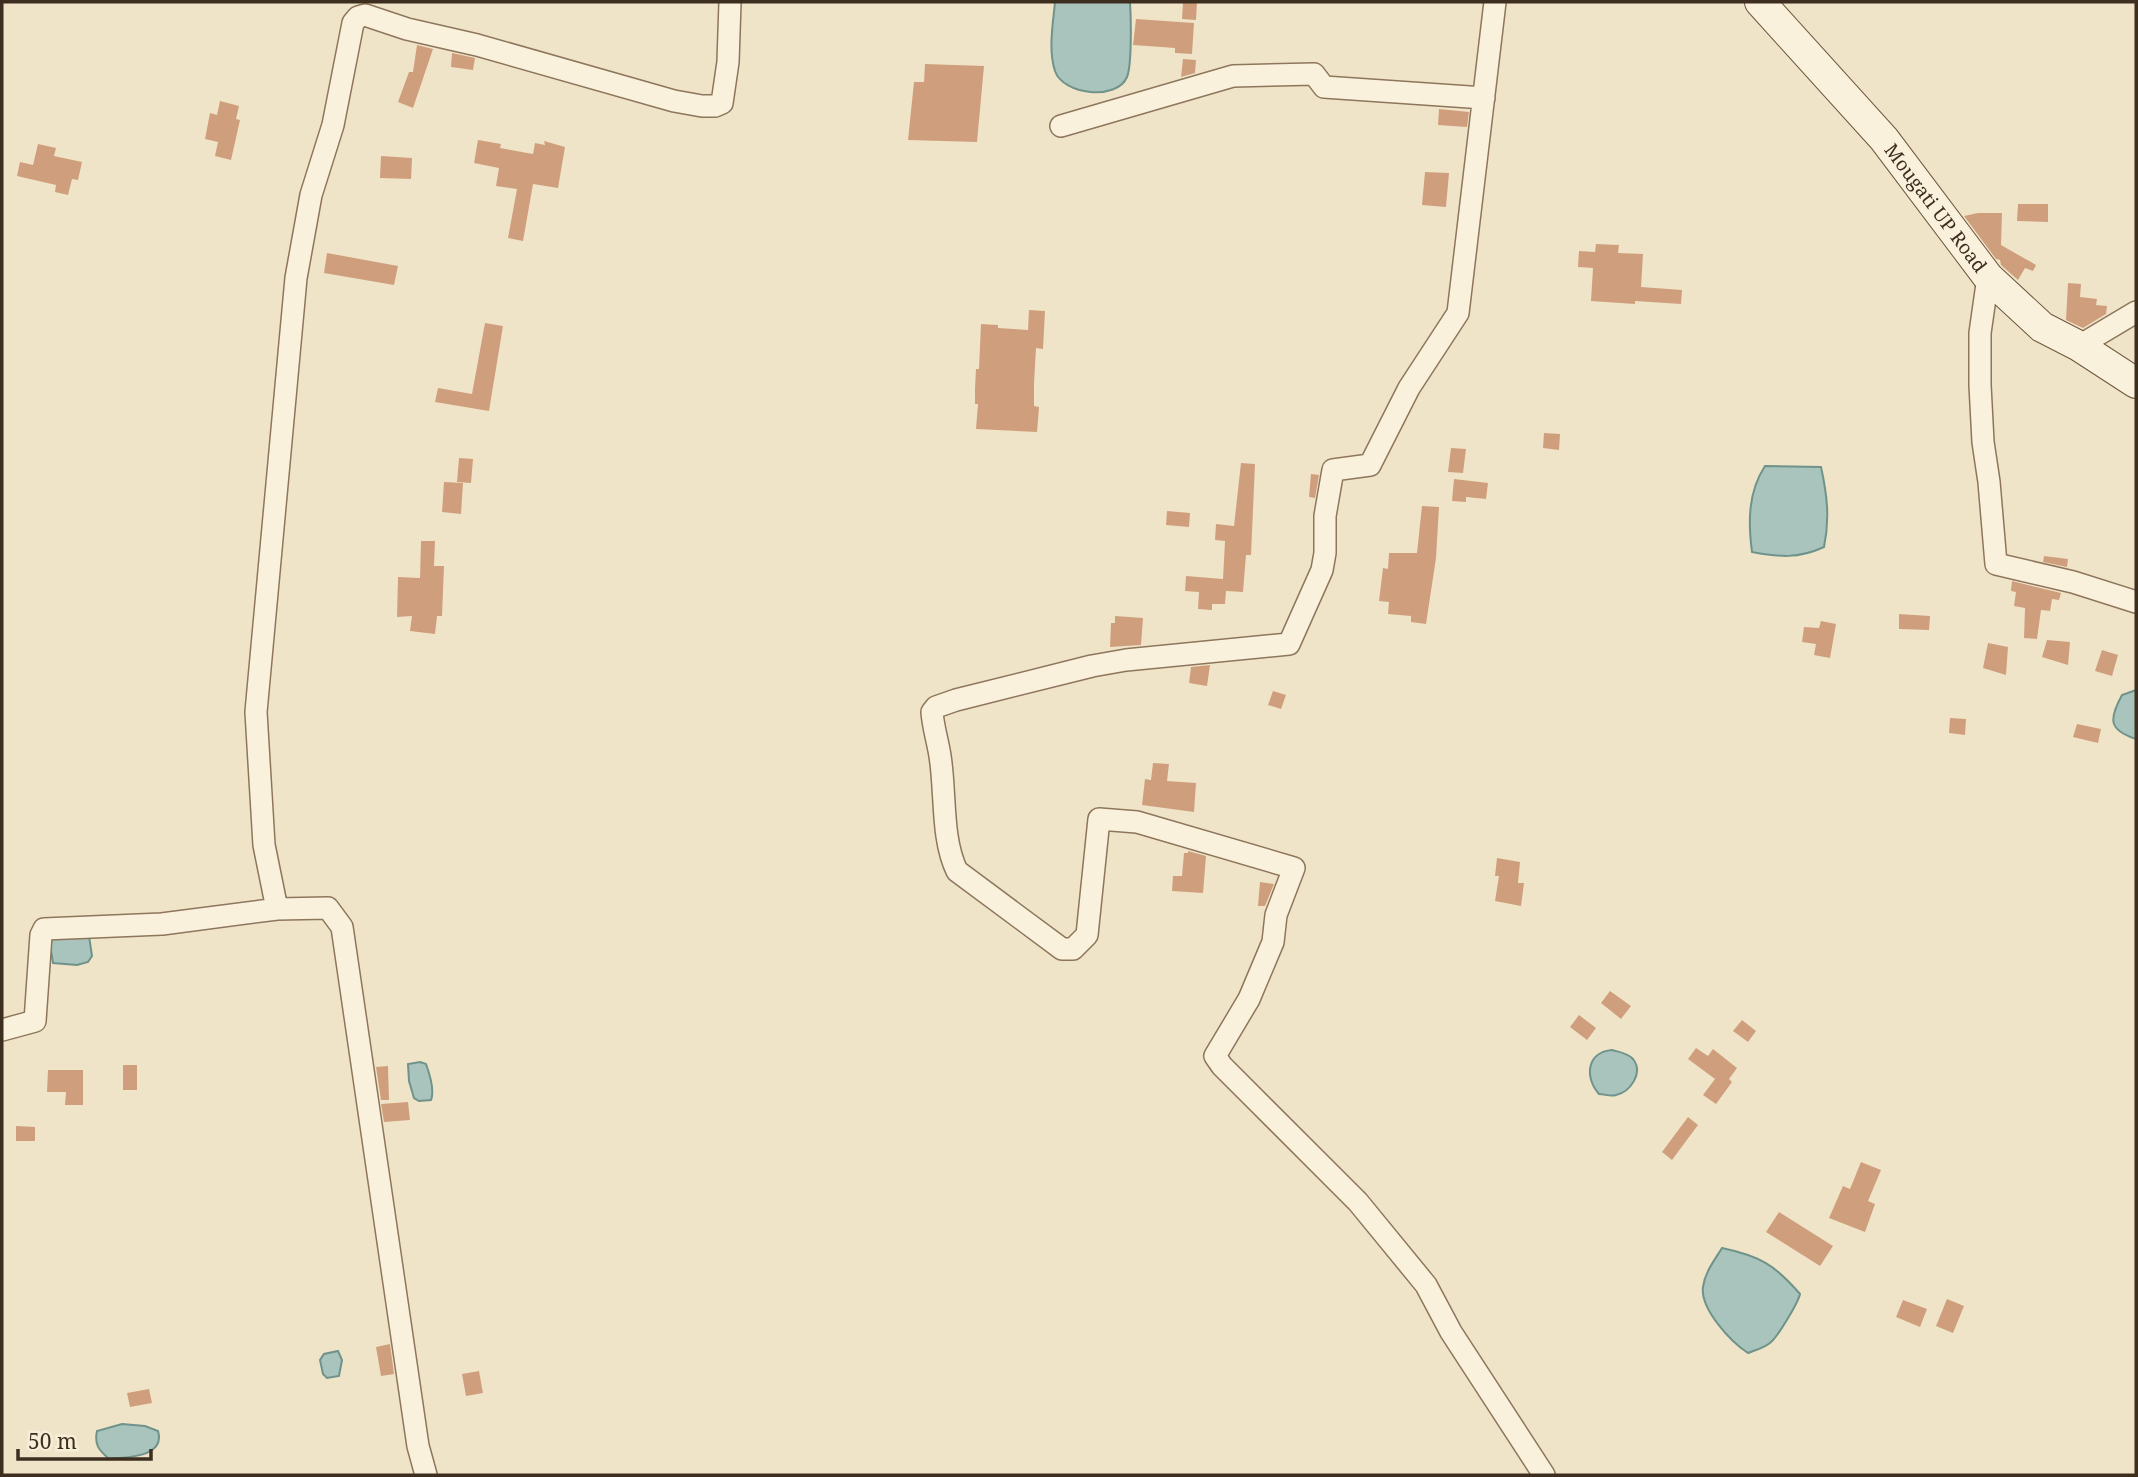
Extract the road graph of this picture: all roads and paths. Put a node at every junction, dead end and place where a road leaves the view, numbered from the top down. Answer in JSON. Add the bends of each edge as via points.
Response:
{"nodes":[{"id":1,"x":730,"y":2,"type":"edge"},
{"id":2,"x":1495,"y":2,"type":"edge"},
{"id":3,"x":1760,"y":2,"type":"edge"},
{"id":4,"x":1484,"y":98,"type":"junction"},
{"id":5,"x":1060,"y":126,"type":"dead end"},
{"id":6,"x":1988,"y":276,"type":"junction"},
{"id":7,"x":2136,"y":312,"type":"edge"},
{"id":8,"x":2078,"y":346,"type":"junction"},
{"id":9,"x":2136,"y":383,"type":"edge"},
{"id":10,"x":2136,"y":601,"type":"edge"},
{"id":11,"x":277,"y":909,"type":"junction"},
{"id":12,"x":2,"y":1030,"type":"edge"},
{"id":13,"x":426,"y":1475,"type":"edge"},
{"id":14,"x":1544,"y":1475,"type":"edge"}],
"edges":[{"from":1,"to":11,"type":"street","via":[[726,88],[722,103],[715,106],[674,101],[365,15],[353,23],[296,278],[256,712],[264,845]]},
{"from":2,"to":4,"type":"street"},
{"from":3,"to":6,"type":"street","name":"Mougati UP Road","via":[[1884,139]]},
{"from":4,"to":5,"type":"street","via":[[1324,87],[1314,74],[1233,76]]},
{"from":4,"to":14,"type":"street","via":[[1458,313],[1409,388],[1370,465],[1334,470],[1322,570],[1289,644],[1091,666],[956,700],[936,707],[932,717],[946,842],[957,871],[1062,949],[1073,950],[1087,935],[1098,819],[1137,822],[1294,867],[1276,915],[1273,942],[1254,988],[1215,1056],[1358,1202],[1426,1285],[1451,1332]]},
{"from":6,"to":8,"type":"street","name":"Mougati UP Road","via":[[2042,327]]},
{"from":6,"to":10,"type":"street","via":[[1980,333],[1980,385],[1996,564]]},
{"from":7,"to":8,"type":"street"},
{"from":8,"to":9,"type":"street","name":"Mougati UP Road"},
{"from":11,"to":12,"type":"street","via":[[162,924],[44,929],[35,1021]]},
{"from":11,"to":13,"type":"street","via":[[328,908],[342,927]]}]}
